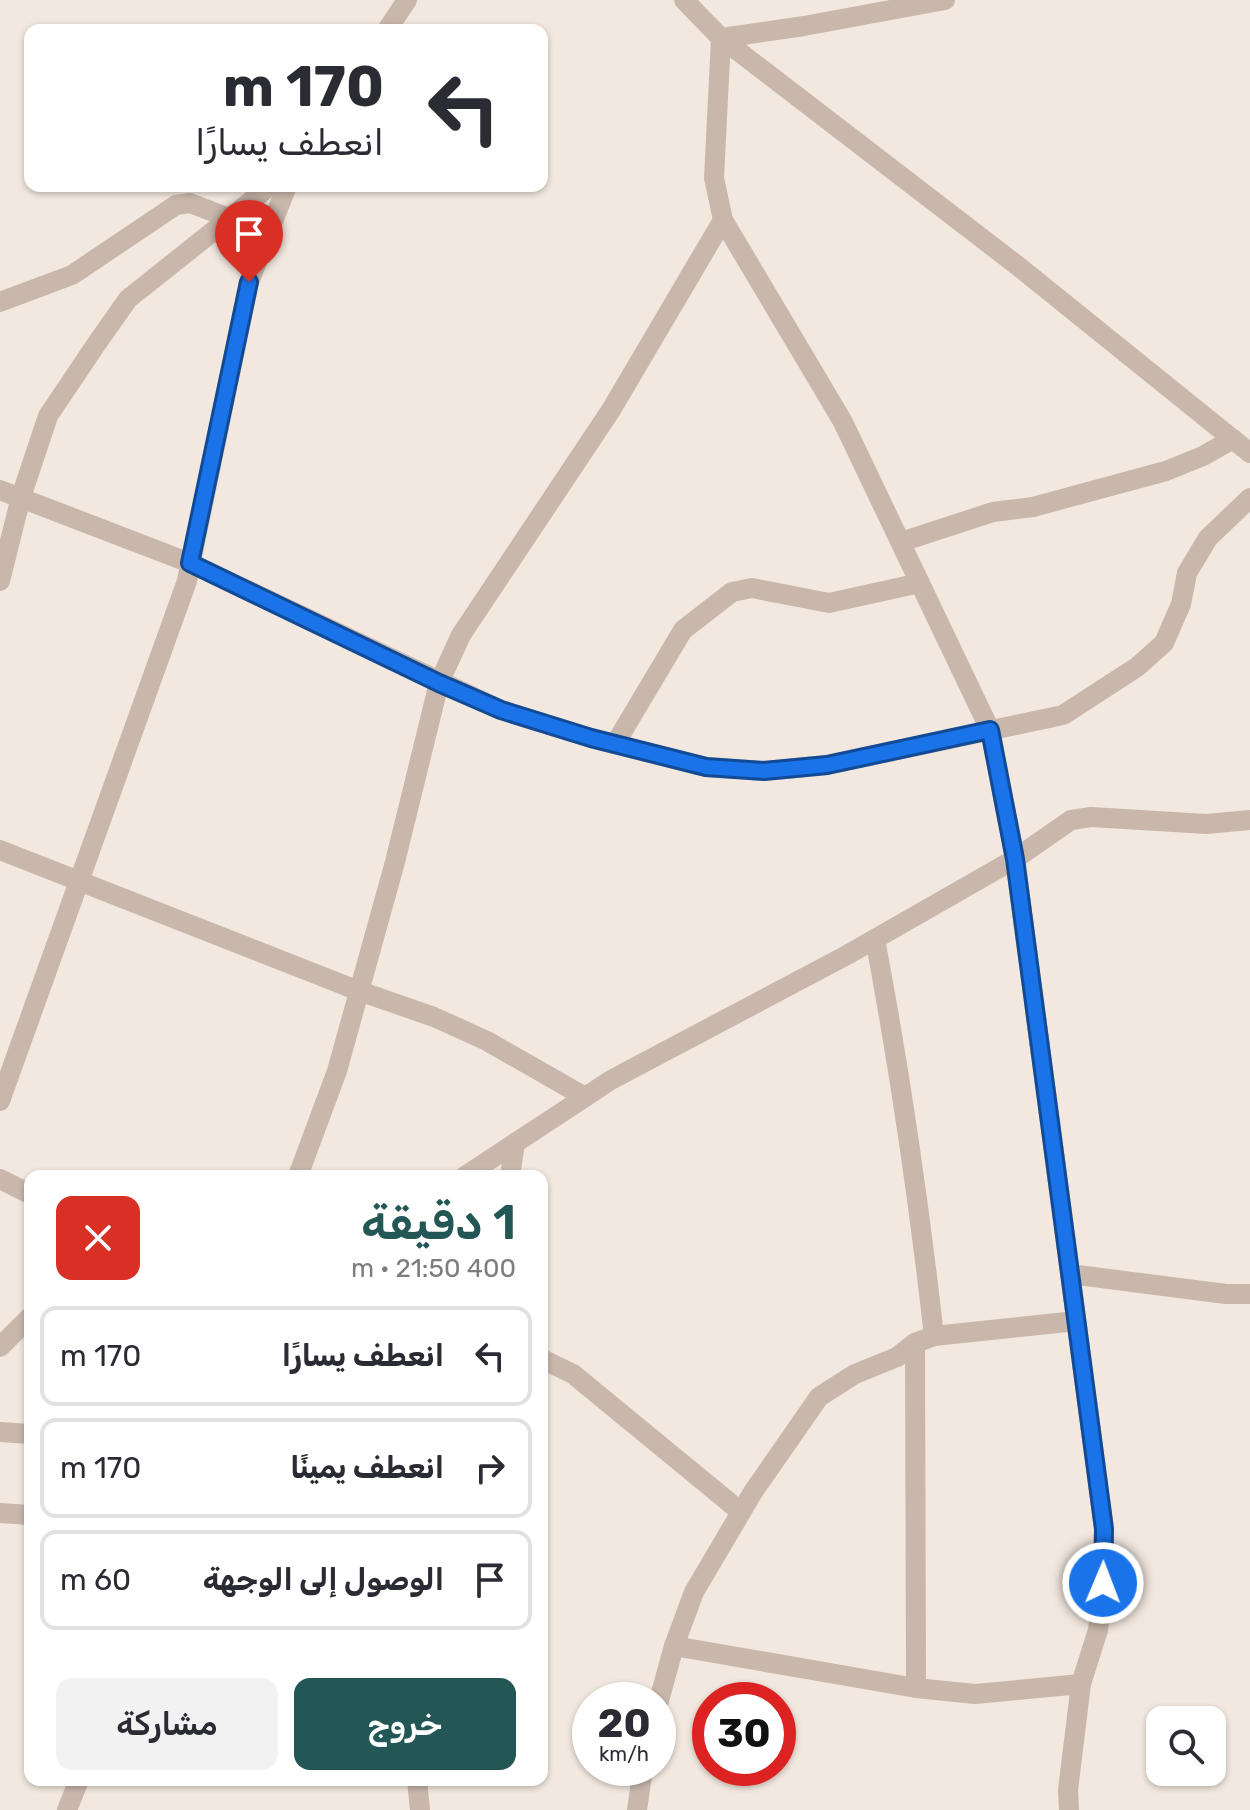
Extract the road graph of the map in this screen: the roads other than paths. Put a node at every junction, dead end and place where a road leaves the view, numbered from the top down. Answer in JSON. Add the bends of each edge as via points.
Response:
{"nodes":[{"id":1,"x":407,"y":0,"type":"edge"},
{"id":2,"x":684,"y":0,"type":"edge"},
{"id":3,"x":945,"y":0,"type":"edge"},
{"id":4,"x":391,"y":24,"type":"edge"},
{"id":5,"x":721,"y":38,"type":"junction"},
{"id":6,"x":262,"y":192,"type":"edge"},
{"id":7,"x":285,"y":192,"type":"edge"},
{"id":8,"x":229,"y":218,"type":"junction"},
{"id":9,"x":723,"y":220,"type":"junction"},
{"id":10,"x":0,"y":302,"type":"edge"},
{"id":11,"x":1233,"y":439,"type":"junction"},
{"id":12,"x":1250,"y":453,"type":"edge"},
{"id":13,"x":0,"y":490,"type":"edge"},
{"id":14,"x":21,"y":497,"type":"junction"},
{"id":15,"x":1250,"y":498,"type":"edge"},
{"id":16,"x":901,"y":542,"type":"junction"},
{"id":17,"x":190,"y":563,"type":"junction"},
{"id":18,"x":0,"y":581,"type":"edge"},
{"id":19,"x":920,"y":583,"type":"junction"},
{"id":20,"x":439,"y":683,"type":"junction"},
{"id":21,"x":990,"y":730,"type":"junction"},
{"id":22,"x":615,"y":744,"type":"junction"},
{"id":23,"x":1250,"y":820,"type":"edge"},
{"id":24,"x":0,"y":850,"type":"edge"},
{"id":25,"x":1015,"y":859,"type":"junction"},
{"id":26,"x":77,"y":882,"type":"junction"},
{"id":27,"x":875,"y":939,"type":"junction"},
{"id":28,"x":359,"y":991,"type":"junction"},
{"id":29,"x":585,"y":1097,"type":"junction"},
{"id":30,"x":0,"y":1101,"type":"edge"},
{"id":31,"x":515,"y":1143,"type":"junction"},
{"id":32,"x":300,"y":1170,"type":"edge"},
{"id":33,"x":474,"y":1170,"type":"edge"},
{"id":34,"x":511,"y":1170,"type":"edge"},
{"id":35,"x":0,"y":1179,"type":"edge"},
{"id":36,"x":24,"y":1191,"type":"edge"},
{"id":37,"x":1070,"y":1274,"type":"junction"},
{"id":38,"x":1250,"y":1294,"type":"edge"},
{"id":39,"x":1076,"y":1321,"type":"junction"},
{"id":40,"x":24,"y":1323,"type":"edge"},
{"id":41,"x":924,"y":1340,"type":"junction"},
{"id":42,"x":0,"y":1347,"type":"edge"},
{"id":43,"x":548,"y":1362,"type":"edge"},
{"id":44,"x":0,"y":1432,"type":"edge"},
{"id":45,"x":24,"y":1434,"type":"edge"},
{"id":46,"x":741,"y":1512,"type":"junction"},
{"id":47,"x":0,"y":1513,"type":"edge"},
{"id":48,"x":24,"y":1515,"type":"edge"},
{"id":49,"x":674,"y":1646,"type":"junction"},
{"id":50,"x":664,"y":1682,"type":"edge"},
{"id":51,"x":1081,"y":1684,"type":"junction"},
{"id":52,"x":916,"y":1688,"type":"junction"},
{"id":53,"x":77,"y":1786,"type":"edge"},
{"id":54,"x":418,"y":1786,"type":"edge"},
{"id":55,"x":640,"y":1786,"type":"edge"},
{"id":56,"x":67,"y":1810,"type":"edge"},
{"id":57,"x":420,"y":1810,"type":"edge"},
{"id":58,"x":637,"y":1810,"type":"edge"},
{"id":59,"x":1069,"y":1810,"type":"edge"}],
"edges":[{"from":1,"to":4,"type":"street"},
{"from":2,"to":5,"type":"street"},
{"from":3,"to":5,"type":"street"},
{"from":5,"to":9,"type":"street","via":[[714,178]]},
{"from":5,"to":11,"type":"street","via":[[1006,256]]},
{"from":6,"to":8,"type":"street"},
{"from":7,"to":17,"type":"street","via":[[249,282]]},
{"from":8,"to":10,"type":"street","via":[[190,203],[176,205],[72,275]]},
{"from":8,"to":14,"type":"street","via":[[128,299],[48,416]]},
{"from":9,"to":16,"type":"street","via":[[843,422]]},
{"from":9,"to":20,"type":"street","via":[[611,410],[461,635]]},
{"from":11,"to":12,"type":"street"},
{"from":11,"to":16,"type":"street","via":[[1166,471],[1033,507],[993,512]]},
{"from":13,"to":14,"type":"street"},
{"from":14,"to":17,"type":"street"},
{"from":14,"to":18,"type":"street"},
{"from":15,"to":21,"type":"street","via":[[1208,538],[1187,573],[1164,643],[1063,715]]},
{"from":16,"to":19,"type":"street"},
{"from":17,"to":20,"type":"street"},
{"from":17,"to":26,"type":"street"},
{"from":19,"to":21,"type":"street"},
{"from":19,"to":22,"type":"street","via":[[829,603],[752,588],[732,592],[683,630]]},
{"from":20,"to":22,"type":"street","via":[[501,710]]},
{"from":20,"to":28,"type":"street"},
{"from":21,"to":22,"type":"street","via":[[827,765],[764,771],[706,767]]},
{"from":21,"to":25,"type":"street"},
{"from":23,"to":25,"type":"street","via":[[1071,820]]},
{"from":24,"to":26,"type":"street"},
{"from":25,"to":27,"type":"street"},
{"from":25,"to":37,"type":"street"},
{"from":26,"to":28,"type":"street"},
{"from":26,"to":30,"type":"street"},
{"from":27,"to":29,"type":"street"},
{"from":27,"to":41,"type":"street","via":[[920,1211]]},
{"from":28,"to":29,"type":"street","via":[[474,1035]]},
{"from":28,"to":32,"type":"street","via":[[337,1071]]},
{"from":29,"to":31,"type":"street"},
{"from":31,"to":33,"type":"street"},
{"from":31,"to":34,"type":"street"},
{"from":35,"to":36,"type":"street"},
{"from":37,"to":38,"type":"street"},
{"from":37,"to":39,"type":"street"},
{"from":39,"to":41,"type":"street"},
{"from":39,"to":51,"type":"street","via":[[1104,1529],[1098,1630]]},
{"from":40,"to":42,"type":"street"},
{"from":41,"to":46,"type":"street","via":[[819,1397]]},
{"from":41,"to":52,"type":"street"},
{"from":43,"to":46,"type":"street","via":[[573,1374]]},
{"from":44,"to":45,"type":"street"},
{"from":46,"to":49,"type":"street","via":[[694,1592]]},
{"from":47,"to":48,"type":"street"},
{"from":49,"to":50,"type":"street"},
{"from":49,"to":52,"type":"street"},
{"from":51,"to":52,"type":"street","via":[[975,1694]]},
{"from":51,"to":59,"type":"street"},
{"from":53,"to":56,"type":"street"},
{"from":54,"to":57,"type":"street"},
{"from":55,"to":58,"type":"street"}]}
